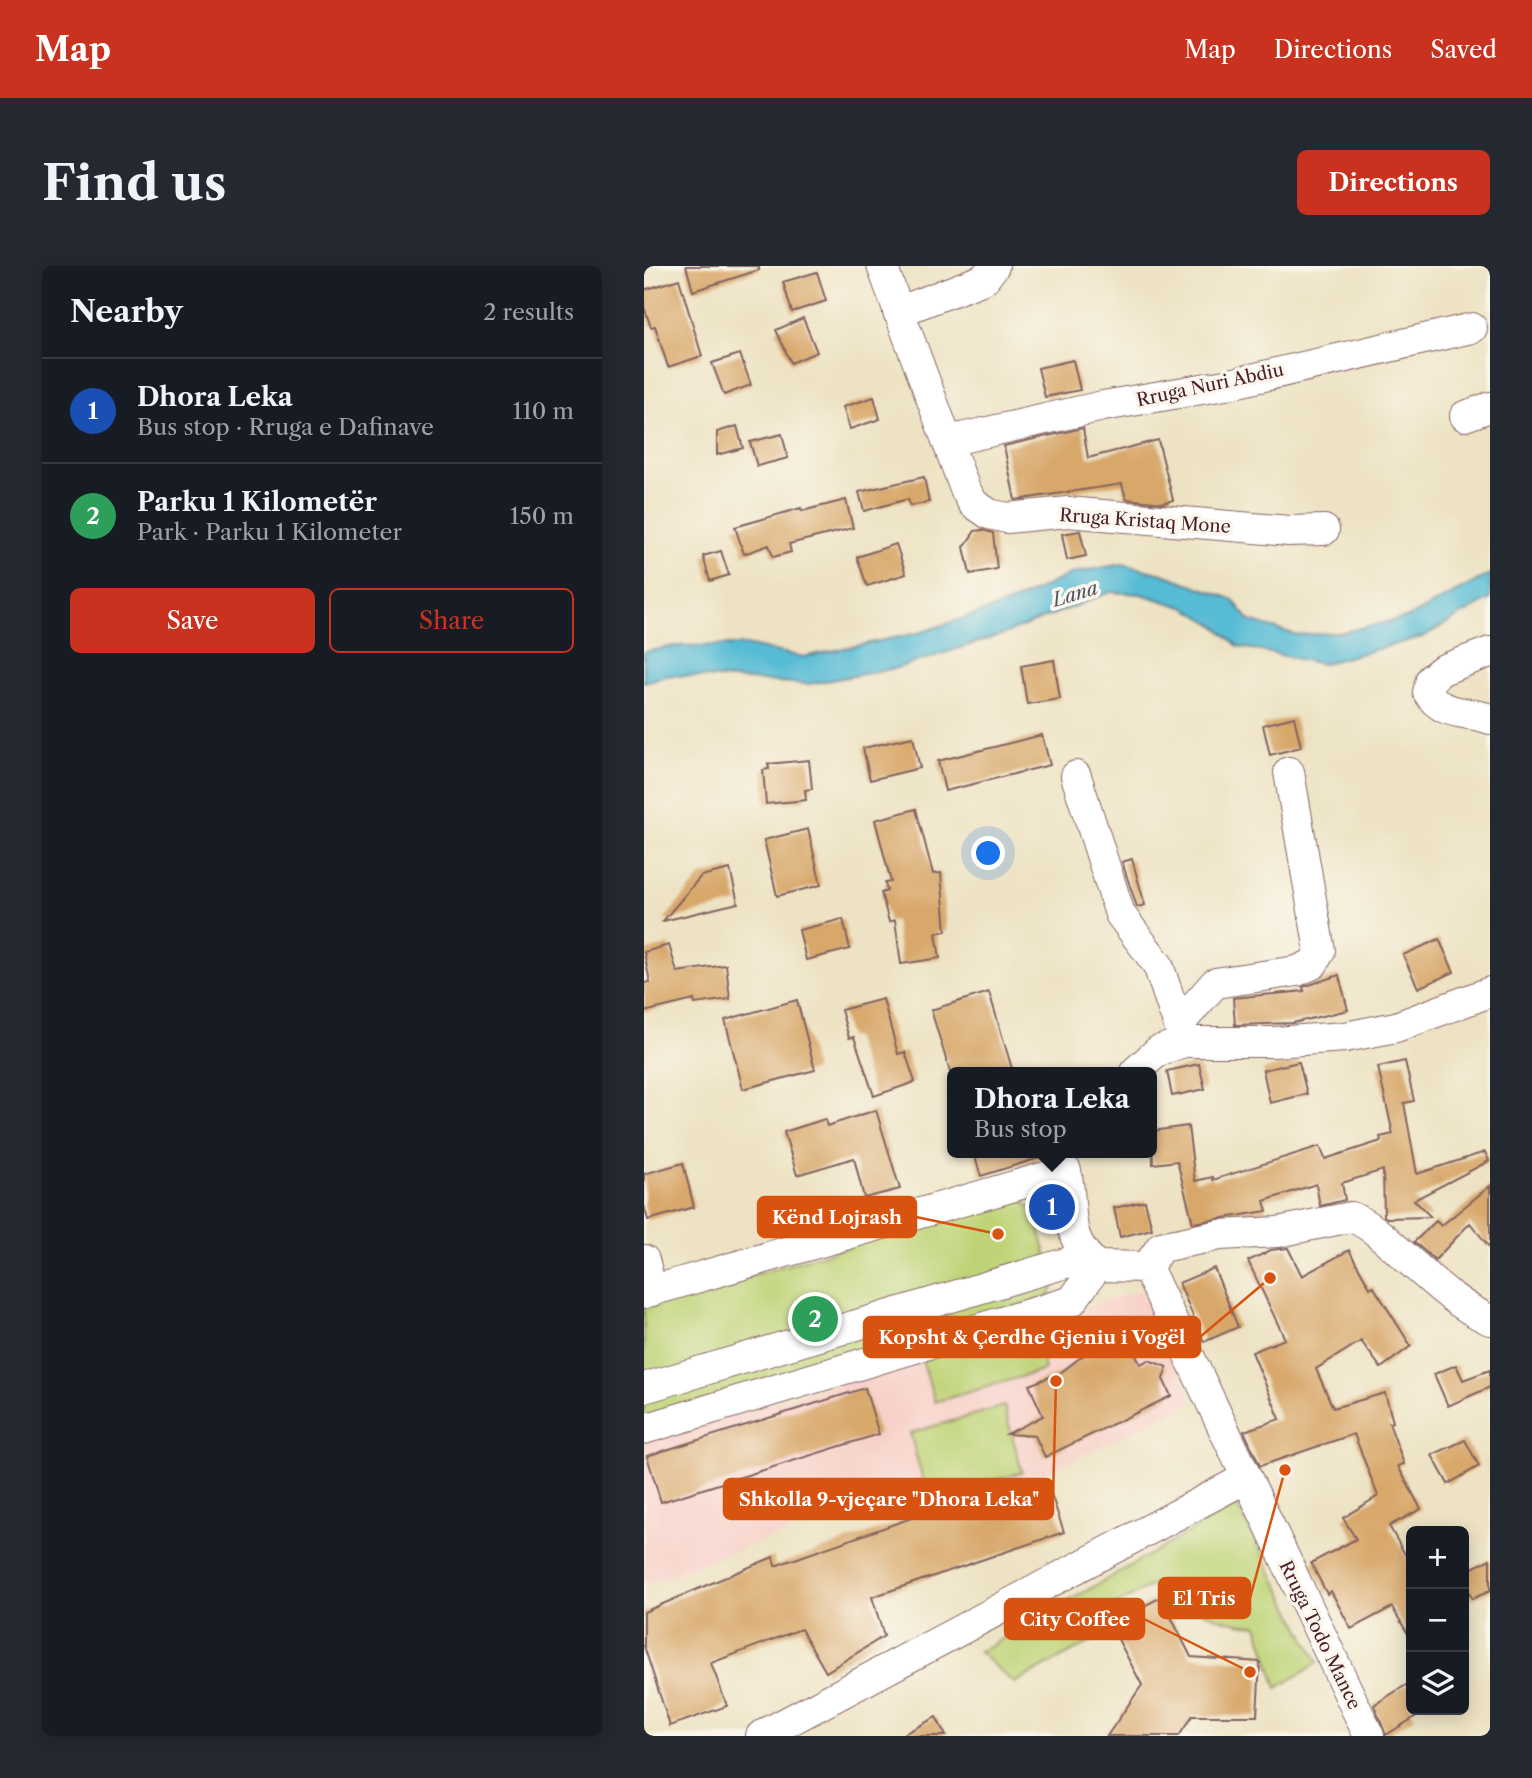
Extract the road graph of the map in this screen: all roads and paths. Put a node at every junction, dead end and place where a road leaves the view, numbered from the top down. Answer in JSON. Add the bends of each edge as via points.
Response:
{"nodes":[{"id":1,"x":882,"y":266,"type":"edge"},
{"id":2,"x":993,"y":266,"type":"edge"},
{"id":3,"x":898,"y":312,"type":"junction"},
{"id":4,"x":1472,"y":328,"type":"dead end"},
{"id":5,"x":948,"y":441,"type":"junction"},
{"id":6,"x":1324,"y":530,"type":"dead end"},
{"id":7,"x":1490,"y":652,"type":"edge"},
{"id":8,"x":1490,"y":719,"type":"edge"},
{"id":9,"x":1289,"y":772,"type":"dead end"},
{"id":10,"x":1076,"y":776,"type":"dead end"},
{"id":11,"x":1490,"y":992,"type":"edge"},
{"id":12,"x":1181,"y":1033,"type":"junction"},
{"id":13,"x":1140,"y":1067,"type":"edge"},
{"id":14,"x":1074,"y":1162,"type":"edge"},
{"id":15,"x":644,"y":1260,"type":"edge"},
{"id":16,"x":1092,"y":1261,"type":"junction"},
{"id":17,"x":1146,"y":1267,"type":"junction"},
{"id":18,"x":648,"y":1292,"type":"edge"},
{"id":19,"x":1490,"y":1320,"type":"edge"},
{"id":20,"x":644,"y":1388,"type":"edge"},
{"id":21,"x":644,"y":1429,"type":"edge"},
{"id":22,"x":1246,"y":1478,"type":"junction"},
{"id":23,"x":761,"y":1736,"type":"edge"},
{"id":24,"x":1369,"y":1736,"type":"edge"}],
"edges":[{"from":1,"to":3,"type":"street","name":"Rruga Kristaq Mone"},
{"from":2,"to":3,"type":"street","via":[[984,279]]},
{"from":3,"to":5,"type":"street","name":"Rruga Kristaq Mone"},
{"from":4,"to":5,"type":"street","name":"Rruga Nuri Abdiu","via":[[1225,385],[1103,405]]},
{"from":5,"to":6,"type":"street","name":"Rruga Kristaq Mone","via":[[965,489],[973,503],[989,514],[1007,518],[1068,512]]},
{"from":7,"to":8,"type":"street","via":[[1443,670],[1431,679],[1428,692],[1439,706]]},
{"from":9,"to":12,"type":"street","via":[[1320,951],[1313,964],[1297,971],[1215,983]]},
{"from":10,"to":12,"type":"street","via":[[1120,914],[1158,965]]},
{"from":11,"to":12,"type":"street","via":[[1407,1024],[1345,1037],[1274,1042]]},
{"from":12,"to":13,"type":"street"},
{"from":14,"to":16,"type":"street","via":[[1071,1225],[1076,1242]]},
{"from":14,"to":18,"type":"street"},
{"from":15,"to":18,"type":"street"},
{"from":16,"to":17,"type":"street"},
{"from":16,"to":20,"type":"street"},
{"from":16,"to":21,"type":"street","via":[[1072,1301]]},
{"from":17,"to":19,"type":"street","via":[[1161,1247],[1278,1232],[1350,1217],[1375,1230],[1428,1278]]},
{"from":17,"to":22,"type":"street","name":"Rruga Todo Mance"},
{"from":22,"to":23,"type":"street"},
{"from":22,"to":24,"type":"street","name":"Rruga Todo Mance"}]}
